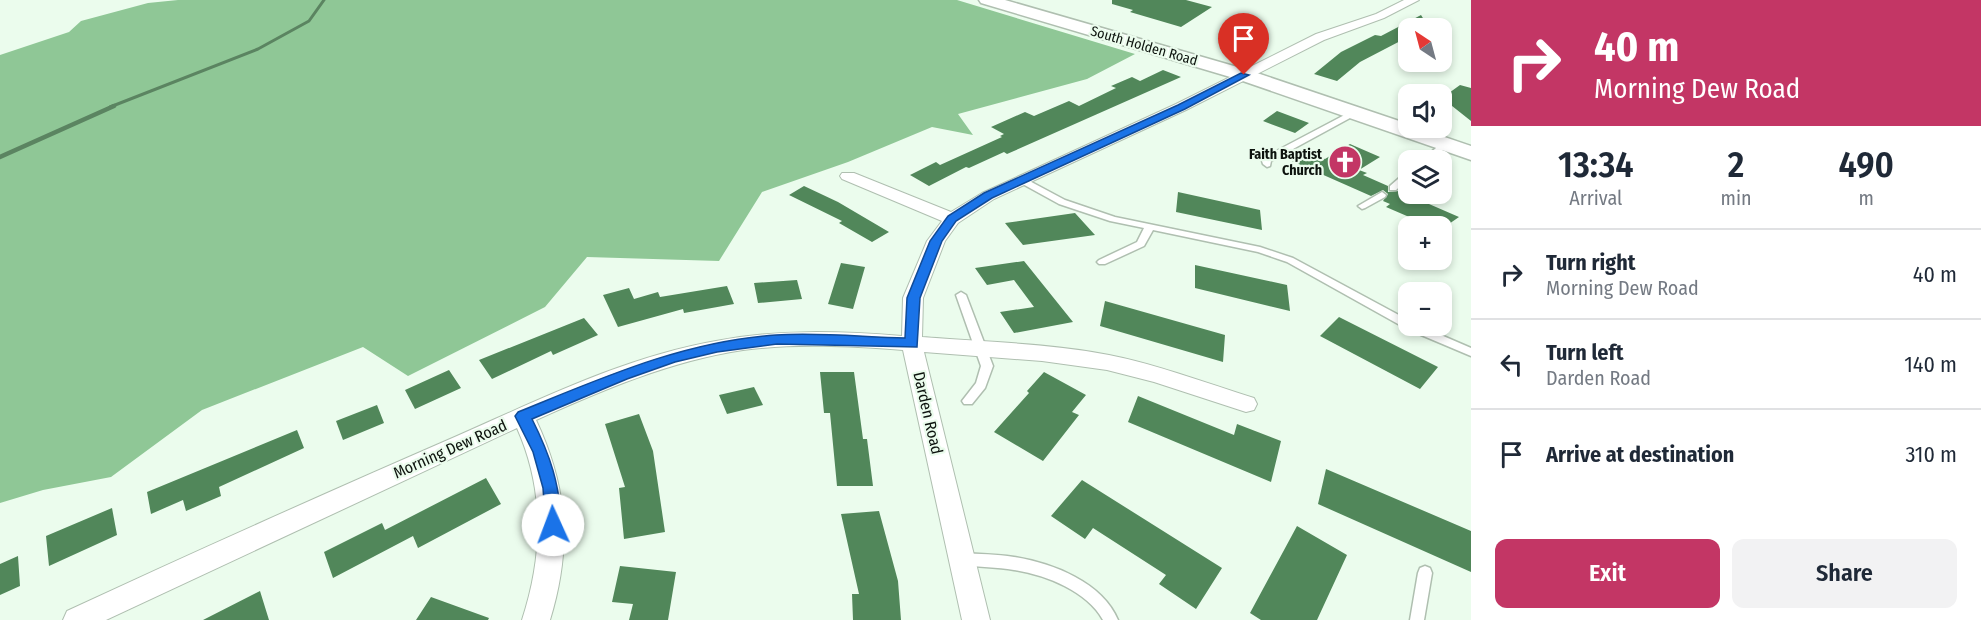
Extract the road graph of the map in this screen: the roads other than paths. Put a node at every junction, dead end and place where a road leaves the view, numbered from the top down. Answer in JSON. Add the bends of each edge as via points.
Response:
{"nodes":[{"id":1,"x":987,"y":0,"type":"edge"},
{"id":2,"x":1023,"y":0,"type":"edge"},
{"id":3,"x":1413,"y":0,"type":"edge"},
{"id":4,"x":1253,"y":71,"type":"junction"},
{"id":5,"x":1357,"y":112,"type":"junction"},
{"id":6,"x":1398,"y":113,"type":"edge"},
{"id":7,"x":1398,"y":123,"type":"edge"},
{"id":8,"x":1452,"y":137,"type":"edge"},
{"id":9,"x":1446,"y":138,"type":"edge"},
{"id":10,"x":1471,"y":138,"type":"edge"},
{"id":11,"x":1471,"y":153,"type":"edge"},
{"id":12,"x":1268,"y":164,"type":"dead end"},
{"id":13,"x":848,"y":176,"type":"dead end"},
{"id":14,"x":1022,"y":180,"type":"junction"},
{"id":15,"x":1398,"y":184,"type":"edge"},
{"id":16,"x":1393,"y":188,"type":"dead end"},
{"id":17,"x":1382,"y":195,"type":"dead end"},
{"id":18,"x":1362,"y":206,"type":"dead end"},
{"id":19,"x":952,"y":219,"type":"junction"},
{"id":20,"x":1149,"y":228,"type":"junction"},
{"id":21,"x":1102,"y":262,"type":"dead end"},
{"id":22,"x":960,"y":295,"type":"dead end"},
{"id":23,"x":1398,"y":318,"type":"edge"},
{"id":24,"x":1435,"y":336,"type":"edge"},
{"id":25,"x":912,"y":344,"type":"junction"},
{"id":26,"x":981,"y":349,"type":"junction"},
{"id":27,"x":1471,"y":352,"type":"edge"},
{"id":28,"x":968,"y":401,"type":"dead end"},
{"id":29,"x":1246,"y":404,"type":"dead end"},
{"id":30,"x":523,"y":416,"type":"junction"},
{"id":31,"x":962,"y":559,"type":"junction"},
{"id":32,"x":1425,"y":573,"type":"dead end"},
{"id":33,"x":77,"y":620,"type":"edge"},
{"id":34,"x":536,"y":620,"type":"edge"},
{"id":35,"x":976,"y":620,"type":"edge"},
{"id":36,"x":1111,"y":620,"type":"edge"},
{"id":37,"x":1417,"y":620,"type":"edge"}],
"edges":[{"from":1,"to":4,"type":"main road","name":"South Holden Road"},
{"from":2,"to":4,"type":"main road","name":"South Holden Road"},
{"from":3,"to":4,"type":"street","name":"Darden Road","via":[[1320,37]]},
{"from":4,"to":5,"type":"main road","name":"South Holden Road"},
{"from":4,"to":6,"type":"main road","name":"South Holden Road"},
{"from":4,"to":14,"type":"street","name":"Darden Road"},
{"from":5,"to":7,"type":"main road","name":"South Holden Road"},
{"from":5,"to":12,"type":"lane","via":[[1268,159]]},
{"from":8,"to":10,"type":"main road","name":"South Holden Road"},
{"from":9,"to":11,"type":"main road","name":"South Holden Road"},
{"from":13,"to":19,"type":"street"},
{"from":14,"to":19,"type":"street","name":"Darden Road","via":[[988,195]]},
{"from":14,"to":20,"type":"lane","via":[[1062,202]]},
{"from":15,"to":16,"type":"lane"},
{"from":17,"to":18,"type":"lane"},
{"from":19,"to":25,"type":"street","name":"Darden Road","via":[[936,241],[914,298]]},
{"from":20,"to":21,"type":"lane","via":[[1141,244]]},
{"from":20,"to":23,"type":"lane","via":[[1260,250],[1290,260]]},
{"from":22,"to":26,"type":"lane"},
{"from":24,"to":27,"type":"lane"},
{"from":25,"to":26,"type":"street","name":"Morning Dew Road"},
{"from":25,"to":30,"type":"street","name":"Morning Dew Road","via":[[777,339],[717,347],[672,357]]},
{"from":25,"to":31,"type":"street","name":"Darden Road"},
{"from":26,"to":28,"type":"lane","via":[[987,366],[981,385]]},
{"from":26,"to":29,"type":"street","name":"Morning Dew Road","via":[[1066,355],[1129,367]]},
{"from":30,"to":33,"type":"street","name":"Morning Dew Road"},
{"from":30,"to":34,"type":"street","via":[[541,452],[551,488],[553,543]]},
{"from":31,"to":35,"type":"street","name":"Darden Road"},
{"from":31,"to":36,"type":"lane","via":[[1026,565],[1070,582],[1106,608]]},
{"from":32,"to":37,"type":"lane"}]}
